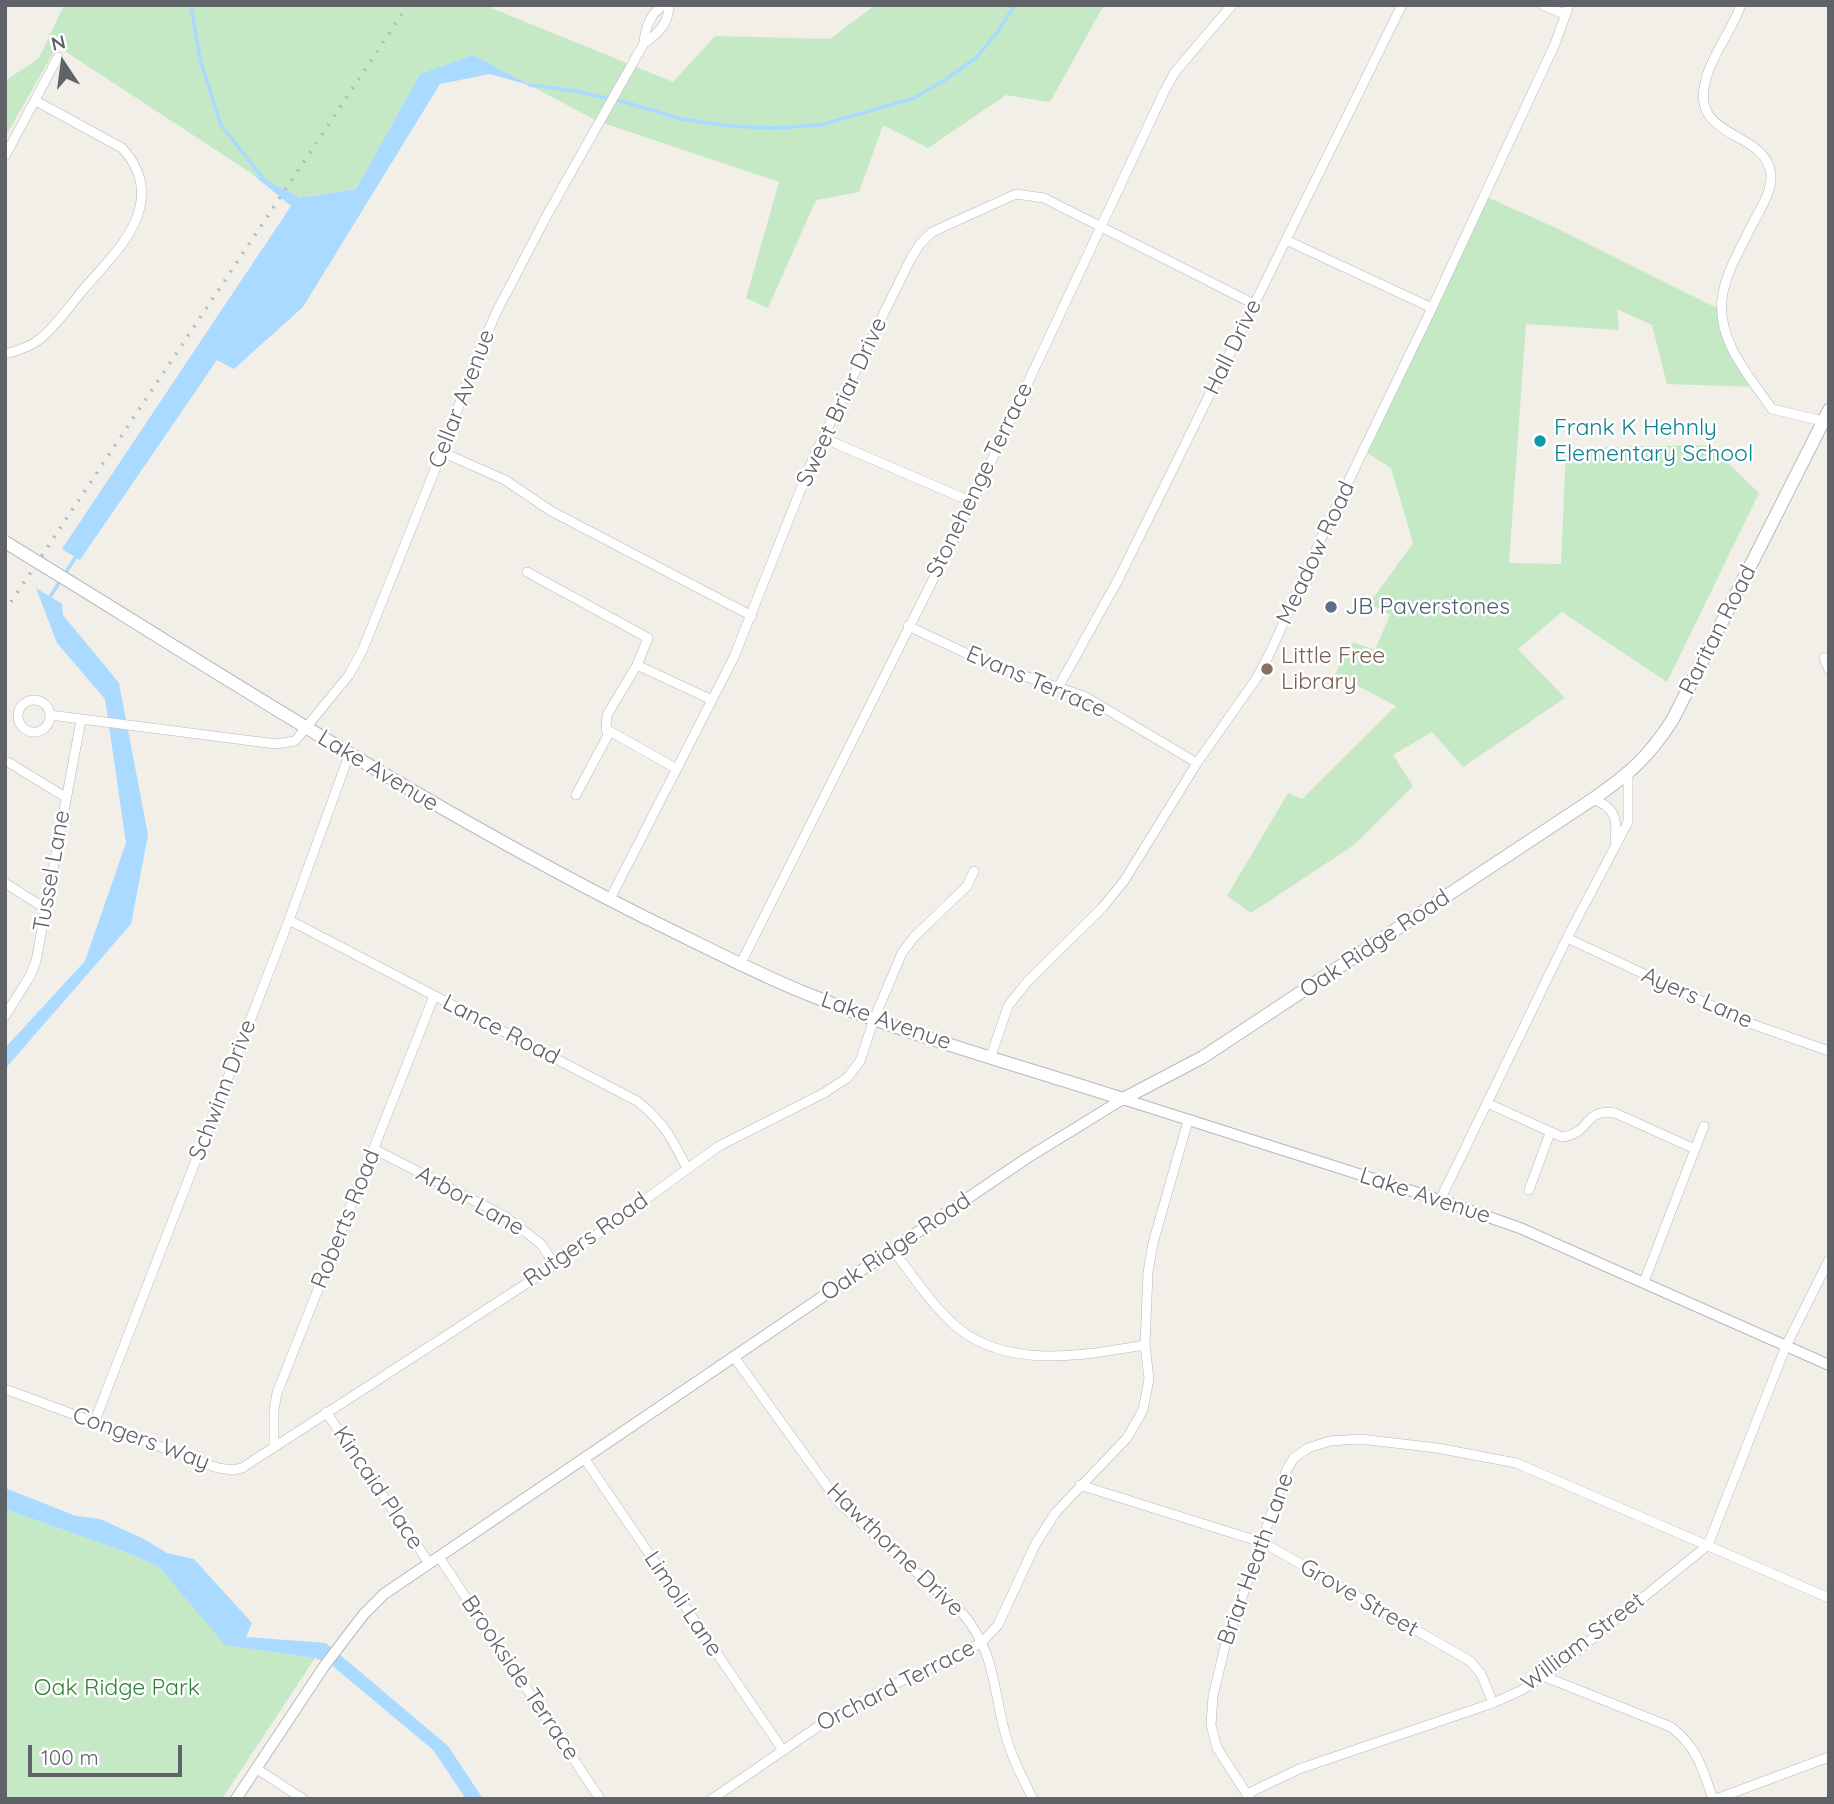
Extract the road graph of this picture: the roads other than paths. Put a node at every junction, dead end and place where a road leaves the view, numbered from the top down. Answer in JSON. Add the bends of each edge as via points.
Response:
{"nodes":[{"id":1,"x":667,"y":5,"type":"edge"},
{"id":2,"x":1232,"y":5,"type":"edge"},
{"id":3,"x":1402,"y":5,"type":"edge"},
{"id":4,"x":1543,"y":5,"type":"edge"},
{"id":5,"x":1569,"y":5,"type":"edge"},
{"id":6,"x":1741,"y":5,"type":"edge"},
{"id":7,"x":1566,"y":15,"type":"junction"},
{"id":8,"x":58,"y":57,"type":"dead end"},
{"id":9,"x":36,"y":101,"type":"junction"},
{"id":10,"x":5,"y":156,"type":"edge"},
{"id":11,"x":1101,"y":227,"type":"junction"},
{"id":12,"x":1286,"y":240,"type":"junction"},
{"id":13,"x":1254,"y":304,"type":"junction"},
{"id":14,"x":1432,"y":308,"type":"junction"},
{"id":15,"x":5,"y":354,"type":"edge"},
{"id":16,"x":1826,"y":416,"type":"edge"},
{"id":17,"x":823,"y":438,"type":"junction"},
{"id":18,"x":442,"y":452,"type":"junction"},
{"id":19,"x":972,"y":502,"type":"junction"},
{"id":20,"x":5,"y":542,"type":"edge"},
{"id":21,"x":527,"y":572,"type":"dead end"},
{"id":22,"x":752,"y":616,"type":"junction"},
{"id":23,"x":908,"y":626,"type":"junction"},
{"id":24,"x":1824,"y":658,"type":"dead end"},
{"id":25,"x":637,"y":666,"type":"junction"},
{"id":26,"x":1829,"y":670,"type":"edge"},
{"id":27,"x":1059,"y":686,"type":"junction"},
{"id":28,"x":712,"y":700,"type":"junction"},
{"id":29,"x":50,"y":715,"type":"dead end"},
{"id":30,"x":81,"y":720,"type":"junction"},
{"id":31,"x":306,"y":728,"type":"junction"},
{"id":32,"x":606,"y":729,"type":"junction"},
{"id":33,"x":349,"y":755,"type":"junction"},
{"id":34,"x":8,"y":762,"type":"dead end"},
{"id":35,"x":1197,"y":764,"type":"junction"},
{"id":36,"x":677,"y":769,"type":"junction"},
{"id":37,"x":1628,"y":774,"type":"junction"},
{"id":38,"x":576,"y":795,"type":"dead end"},
{"id":39,"x":65,"y":797,"type":"junction"},
{"id":40,"x":1592,"y":800,"type":"junction"},
{"id":41,"x":1615,"y":845,"type":"junction"},
{"id":42,"x":974,"y":872,"type":"dead end"},
{"id":43,"x":5,"y":883,"type":"edge"},
{"id":44,"x":610,"y":899,"type":"junction"},
{"id":45,"x":46,"y":909,"type":"junction"},
{"id":46,"x":289,"y":920,"type":"junction"},
{"id":47,"x":1567,"y":938,"type":"junction"},
{"id":48,"x":740,"y":965,"type":"junction"},
{"id":49,"x":434,"y":996,"type":"junction"},
{"id":50,"x":7,"y":1010,"type":"edge"},
{"id":51,"x":874,"y":1019,"type":"junction"},
{"id":52,"x":1829,"y":1051,"type":"edge"},
{"id":53,"x":991,"y":1056,"type":"junction"},
{"id":54,"x":1123,"y":1099,"type":"junction"},
{"id":55,"x":1487,"y":1103,"type":"junction"},
{"id":56,"x":1188,"y":1121,"type":"junction"},
{"id":57,"x":1704,"y":1126,"type":"dead end"},
{"id":58,"x":1550,"y":1133,"type":"junction"},
{"id":59,"x":374,"y":1149,"type":"junction"},
{"id":60,"x":1695,"y":1149,"type":"junction"},
{"id":61,"x":687,"y":1168,"type":"junction"},
{"id":62,"x":1529,"y":1190,"type":"dead end"},
{"id":63,"x":1440,"y":1200,"type":"junction"},
{"id":64,"x":892,"y":1250,"type":"junction"},
{"id":65,"x":1829,"y":1260,"type":"edge"},
{"id":66,"x":555,"y":1265,"type":"junction"},
{"id":67,"x":1644,"y":1282,"type":"junction"},
{"id":68,"x":1145,"y":1345,"type":"junction"},
{"id":69,"x":1786,"y":1346,"type":"junction"},
{"id":70,"x":734,"y":1357,"type":"junction"},
{"id":71,"x":1829,"y":1364,"type":"edge"},
{"id":72,"x":5,"y":1389,"type":"edge"},
{"id":73,"x":326,"y":1412,"type":"junction"},
{"id":74,"x":94,"y":1423,"type":"junction"},
{"id":75,"x":274,"y":1446,"type":"junction"},
{"id":76,"x":584,"y":1458,"type":"junction"},
{"id":77,"x":1080,"y":1485,"type":"junction"},
{"id":78,"x":1260,"y":1542,"type":"junction"},
{"id":79,"x":1708,"y":1545,"type":"junction"},
{"id":80,"x":434,"y":1560,"type":"junction"},
{"id":81,"x":1829,"y":1598,"type":"edge"},
{"id":82,"x":983,"y":1641,"type":"junction"},
{"id":83,"x":1543,"y":1676,"type":"junction"},
{"id":84,"x":1493,"y":1703,"type":"junction"},
{"id":85,"x":782,"y":1749,"type":"junction"},
{"id":86,"x":1829,"y":1756,"type":"edge"},
{"id":87,"x":257,"y":1769,"type":"junction"},
{"id":88,"x":1248,"y":1797,"type":"edge"},
{"id":89,"x":236,"y":1799,"type":"edge"},
{"id":90,"x":303,"y":1799,"type":"edge"},
{"id":91,"x":600,"y":1799,"type":"edge"},
{"id":92,"x":712,"y":1799,"type":"edge"},
{"id":93,"x":1032,"y":1799,"type":"edge"},
{"id":94,"x":1715,"y":1799,"type":"edge"}],
"edges":[{"from":1,"to":18,"type":"street","name":"Cellar Avenue","via":[[658,9],[645,29],[644,43],[496,313]]},
{"from":2,"to":11,"type":"street","name":"Stonehenge Terrace","via":[[1170,82]]},
{"from":3,"to":12,"type":"street","name":"Hall Drive"},
{"from":4,"to":7,"type":"street"},
{"from":5,"to":7,"type":"street","name":"Meadow Road"},
{"from":6,"to":16,"type":"street","via":[[1708,72],[1704,100],[1713,121],[1764,156],[1771,175],[1728,275],[1722,320],[1729,344],[1772,409]]},
{"from":7,"to":14,"type":"street","name":"Meadow Road"},
{"from":8,"to":9,"type":"street"},
{"from":9,"to":10,"type":"street"},
{"from":9,"to":15,"type":"street","via":[[122,148],[139,176],[141,205],[123,241],[53,326],[34,343]]},
{"from":11,"to":13,"type":"street","name":"Sweet Briar Drive"},
{"from":11,"to":17,"type":"street","name":"Sweet Briar Drive","via":[[1044,198],[1016,194],[932,232],[910,260]]},
{"from":11,"to":19,"type":"street","name":"Stonehenge Terrace"},
{"from":12,"to":13,"type":"street","name":"Hall Drive"},
{"from":12,"to":14,"type":"street"},
{"from":13,"to":27,"type":"street","name":"Hall Drive","via":[[1119,578]]},
{"from":14,"to":35,"type":"street","name":"Meadow Road","via":[[1269,655]]},
{"from":16,"to":37,"type":"main road","name":"Raritan Road","via":[[1673,719],[1656,746]]},
{"from":17,"to":19,"type":"street"},
{"from":17,"to":22,"type":"street","name":"Sweet Briar Drive"},
{"from":18,"to":22,"type":"street","via":[[505,480],[560,516]]},
{"from":18,"to":31,"type":"street","name":"Cellar Avenue","via":[[363,649],[349,675]]},
{"from":19,"to":23,"type":"street","name":"Stonehenge Terrace"},
{"from":20,"to":31,"type":"main road","name":"Lake Avenue","bridge":true},
{"from":21,"to":25,"type":"street","via":[[648,638]]},
{"from":22,"to":28,"type":"street","name":"Sweet Briar Drive"},
{"from":23,"to":27,"type":"street","name":"Evans Terrace","via":[[987,663]]},
{"from":23,"to":48,"type":"street","name":"Stonehenge Terrace"},
{"from":24,"to":26,"type":"street"},
{"from":25,"to":28,"type":"street"},
{"from":25,"to":32,"type":"street","via":[[607,715]]},
{"from":27,"to":35,"type":"street","name":"Evans Terrace","via":[[1086,697]]},
{"from":28,"to":36,"type":"street","name":"Sweet Briar Drive"},
{"from":29,"to":30,"type":"street"},
{"from":30,"to":31,"type":"street","via":[[276,744],[295,741]]},
{"from":30,"to":39,"type":"street","name":"Tussel Lane"},
{"from":31,"to":33,"type":"main road","name":"Lake Avenue"},
{"from":32,"to":36,"type":"street"},
{"from":32,"to":38,"type":"street","via":[[608,735]]},
{"from":33,"to":44,"type":"main road","name":"Lake Avenue"},
{"from":33,"to":46,"type":"street","name":"Schwinn Drive"},
{"from":34,"to":39,"type":"street"},
{"from":35,"to":53,"type":"street","name":"Meadow Road","via":[[1124,881],[1009,1006]]},
{"from":36,"to":44,"type":"street","name":"Sweet Briar Drive"},
{"from":37,"to":40,"type":"main road","name":"Oak Ridge Road"},
{"from":37,"to":41,"type":"street","via":[[1628,822]]},
{"from":39,"to":45,"type":"street","name":"Tussel Lane"},
{"from":40,"to":41,"type":"street","via":[[1614,813]]},
{"from":40,"to":54,"type":"main road","name":"Oak Ridge Road","via":[[1203,1057]]},
{"from":41,"to":47,"type":"street"},
{"from":42,"to":51,"type":"street","name":"Rutgers Road","via":[[967,886],[902,953]]},
{"from":43,"to":45,"type":"street"},
{"from":44,"to":48,"type":"main road","name":"Lake Avenue"},
{"from":45,"to":50,"type":"street","name":"Tussel Lane","via":[[36,961]]},
{"from":46,"to":49,"type":"street","name":"Lance Road"},
{"from":46,"to":74,"type":"street","name":"Schwinn Drive"},
{"from":47,"to":52,"type":"street","name":"Ayers Lane","via":[[1749,1023]]},
{"from":47,"to":55,"type":"street"},
{"from":48,"to":51,"type":"main road","name":"Lake Avenue"},
{"from":49,"to":59,"type":"street","name":"Roberts Road"},
{"from":49,"to":61,"type":"street","name":"Lance Road","via":[[637,1101],[669,1133]]},
{"from":51,"to":53,"type":"main road","name":"Lake Avenue"},
{"from":51,"to":61,"type":"street","name":"Rutgers Road","via":[[860,1061],[847,1078]]},
{"from":53,"to":54,"type":"main road","name":"Lake Avenue"},
{"from":54,"to":56,"type":"street","name":"Lake Avenue"},
{"from":54,"to":64,"type":"street","name":"Oak Ridge Road"},
{"from":55,"to":58,"type":"street"},
{"from":55,"to":63,"type":"street"},
{"from":56,"to":63,"type":"street","name":"Lake Avenue"},
{"from":56,"to":68,"type":"street","name":"Orchard Terrace","via":[[1150,1262]]},
{"from":57,"to":60,"type":"street"},
{"from":58,"to":60,"type":"street","via":[[1575,1135],[1595,1114],[1605,1111]]},
{"from":58,"to":62,"type":"street"},
{"from":59,"to":66,"type":"street","name":"Arbor Lane","via":[[506,1217],[541,1244]]},
{"from":59,"to":75,"type":"street","name":"Roberts Road","via":[[277,1393]]},
{"from":60,"to":67,"type":"street"},
{"from":61,"to":66,"type":"street","name":"Rutgers Road"},
{"from":63,"to":67,"type":"street","name":"Lake Avenue","via":[[1520,1228]]},
{"from":64,"to":68,"type":"street","via":[[957,1327],[995,1349],[1049,1356]]},
{"from":64,"to":70,"type":"street","name":"Oak Ridge Road"},
{"from":65,"to":69,"type":"street","name":"William Street"},
{"from":66,"to":73,"type":"street","name":"Rutgers Road"},
{"from":67,"to":69,"type":"street","name":"Lake Avenue"},
{"from":68,"to":77,"type":"street","name":"Orchard Terrace","via":[[1149,1379],[1138,1420],[1127,1438]]},
{"from":69,"to":71,"type":"street","name":"Lake Avenue"},
{"from":69,"to":79,"type":"street","name":"William Street"},
{"from":70,"to":76,"type":"street","name":"Oak Ridge Road"},
{"from":70,"to":82,"type":"street","name":"Hawthorne Drive","via":[[840,1504],[964,1615]]},
{"from":72,"to":74,"type":"street","name":"Congers Way"},
{"from":73,"to":75,"type":"street","name":"Rutgers Road"},
{"from":73,"to":80,"type":"street","name":"Kincaid Place"},
{"from":74,"to":75,"type":"street","name":"Congers Way","via":[[226,1470],[242,1468]]},
{"from":76,"to":80,"type":"street","name":"Oak Ridge Road"},
{"from":76,"to":85,"type":"street","name":"Limoli Lane"},
{"from":77,"to":78,"type":"street","name":"Grove Street"},
{"from":77,"to":82,"type":"street","name":"Orchard Terrace","via":[[1036,1543],[998,1625]]},
{"from":78,"to":79,"type":"street","name":"Briar Heath Lane","via":[[1294,1458],[1331,1441],[1360,1439],[1516,1463]]},
{"from":78,"to":84,"type":"street","name":"Grove Street","via":[[1470,1661]]},
{"from":78,"to":88,"type":"street","name":"Briar Heath Lane","via":[[1225,1646],[1211,1725],[1217,1748]]},
{"from":79,"to":81,"type":"street","name":"Briar Heath Lane"},
{"from":79,"to":83,"type":"street","name":"William Street"},
{"from":80,"to":87,"type":"street","name":"Oak Ridge Road","via":[[374,1603],[336,1649]]},
{"from":80,"to":91,"type":"street","name":"Brookside Terrace"},
{"from":82,"to":85,"type":"street","name":"Orchard Terrace","via":[[862,1701]]},
{"from":82,"to":93,"type":"street","name":"Hawthorne Drive","via":[[1012,1756]]},
{"from":83,"to":84,"type":"street","name":"William Street"},
{"from":83,"to":94,"type":"street","via":[[1671,1727],[1688,1740]]},
{"from":84,"to":88,"type":"street","name":"William Street","via":[[1299,1769]]},
{"from":85,"to":92,"type":"street","name":"Orchard Terrace"},
{"from":86,"to":94,"type":"street"},
{"from":87,"to":89,"type":"street","name":"Oak Ridge Road"},
{"from":87,"to":90,"type":"street"}]}
